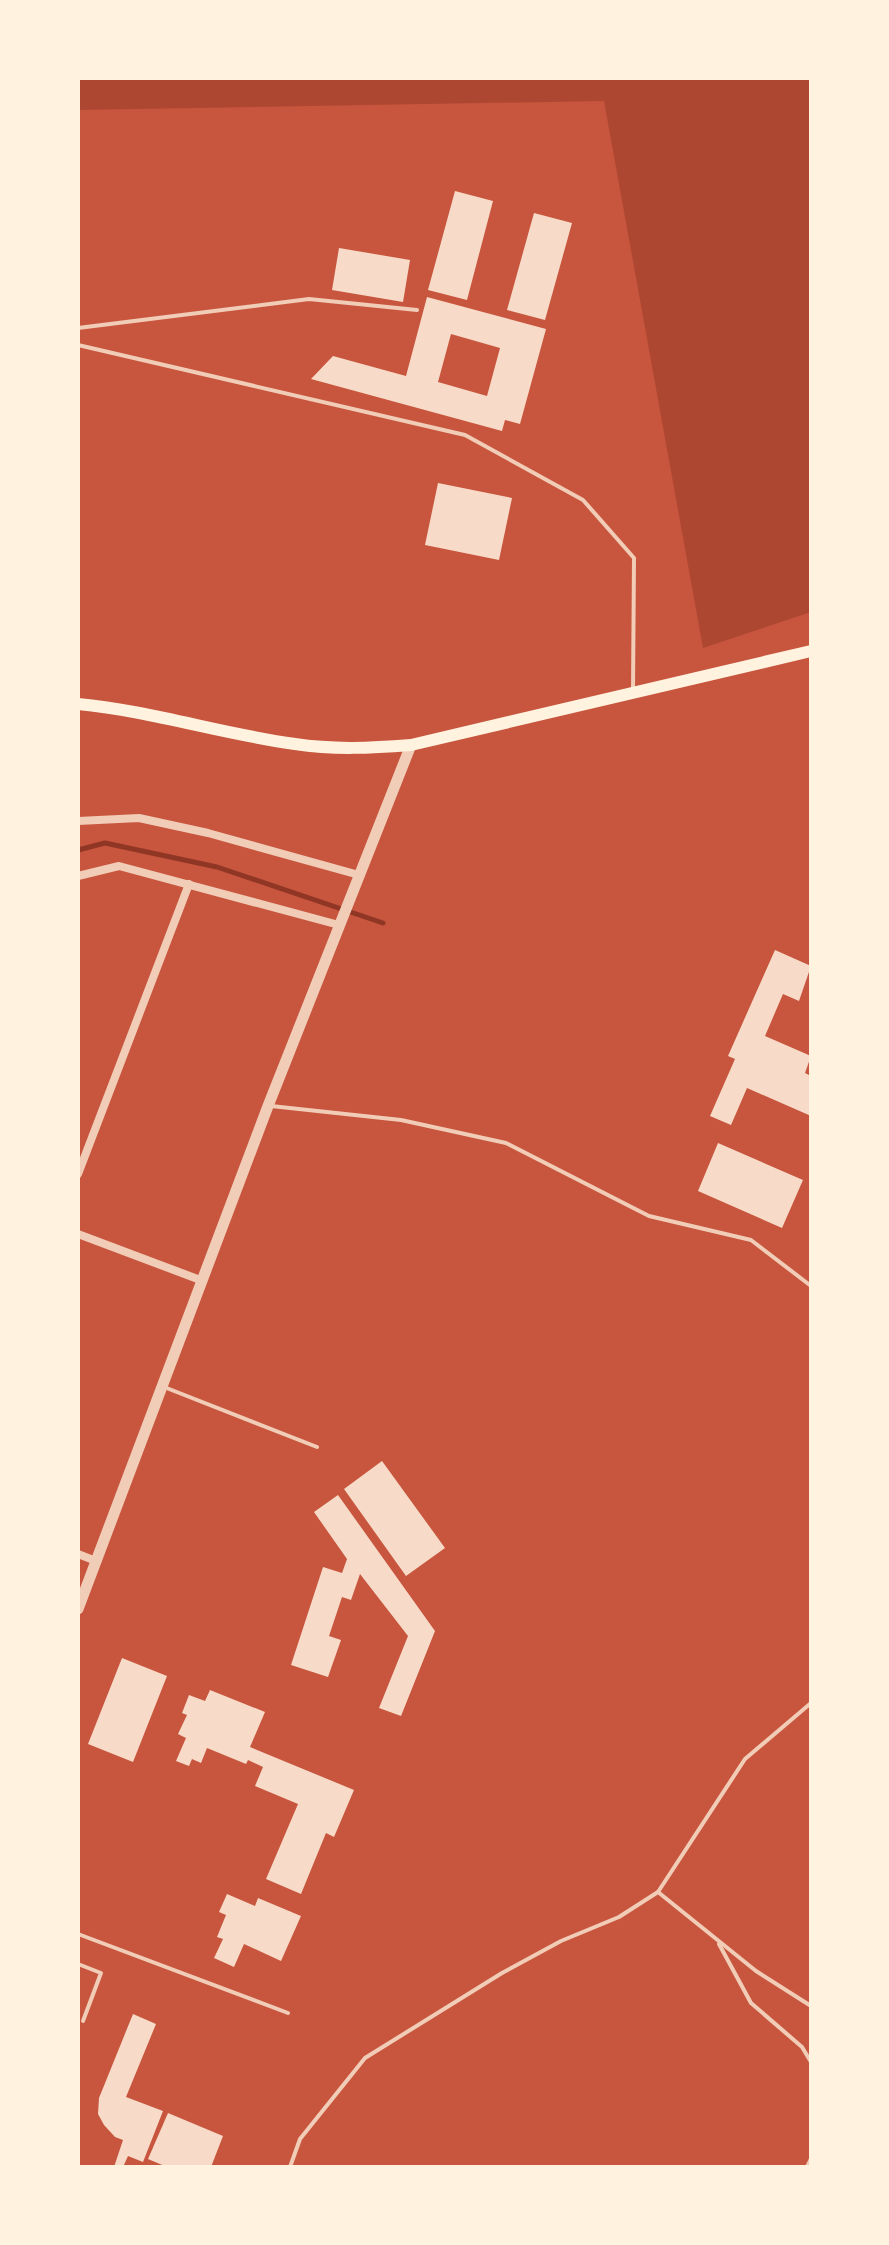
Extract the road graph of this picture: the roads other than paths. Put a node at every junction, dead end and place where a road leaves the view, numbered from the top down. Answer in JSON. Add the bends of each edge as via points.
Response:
{"nodes":[{"id":1,"x":417,"y":310,"type":"dead end"},
{"id":2,"x":78,"y":328,"type":"edge"},
{"id":3,"x":78,"y":345,"type":"edge"},
{"id":4,"x":811,"y":651,"type":"edge"},
{"id":5,"x":633,"y":691,"type":"junction"},
{"id":6,"x":78,"y":704,"type":"edge"},
{"id":7,"x":411,"y":745,"type":"junction"},
{"id":8,"x":78,"y":821,"type":"edge"},
{"id":9,"x":359,"y":875,"type":"junction"},
{"id":10,"x":78,"y":876,"type":"edge"},
{"id":11,"x":189,"y":884,"type":"junction"},
{"id":12,"x":340,"y":923,"type":"junction"},
{"id":13,"x":268,"y":1106,"type":"junction"},
{"id":14,"x":78,"y":1174,"type":"edge"},
{"id":15,"x":78,"y":1234,"type":"edge"},
{"id":16,"x":203,"y":1281,"type":"junction"},
{"id":17,"x":811,"y":1286,"type":"edge"},
{"id":18,"x":162,"y":1386,"type":"junction"},
{"id":19,"x":317,"y":1447,"type":"dead end"},
{"id":20,"x":78,"y":1554,"type":"edge"},
{"id":21,"x":96,"y":1561,"type":"junction"},
{"id":22,"x":78,"y":1609,"type":"edge"},
{"id":23,"x":811,"y":1703,"type":"edge"},
{"id":24,"x":658,"y":1892,"type":"junction"},
{"id":25,"x":78,"y":1934,"type":"edge"},
{"id":26,"x":718,"y":1941,"type":"junction"},
{"id":27,"x":78,"y":1964,"type":"edge"},
{"id":28,"x":811,"y":2006,"type":"edge"},
{"id":29,"x":288,"y":2013,"type":"dead end"},
{"id":30,"x":83,"y":2021,"type":"dead end"},
{"id":31,"x":811,"y":2062,"type":"edge"},
{"id":32,"x":811,"y":2159,"type":"edge"},
{"id":33,"x":290,"y":2167,"type":"edge"},
{"id":34,"x":807,"y":2167,"type":"edge"}],
"edges":[{"from":1,"to":2,"type":"lane","via":[[309,299]]},
{"from":3,"to":5,"type":"lane","via":[[465,435],[583,500],[634,558]]},
{"from":4,"to":5,"type":"main road"},
{"from":5,"to":7,"type":"main road"},
{"from":6,"to":7,"type":"main road","via":[[131,709],[297,745]]},
{"from":7,"to":9,"type":"street"},
{"from":8,"to":9,"type":"street","via":[[139,818]]},
{"from":9,"to":12,"type":"street"},
{"from":10,"to":11,"type":"street","via":[[119,866]]},
{"from":11,"to":12,"type":"street"},
{"from":11,"to":14,"type":"street"},
{"from":12,"to":13,"type":"street"},
{"from":13,"to":16,"type":"street"},
{"from":13,"to":17,"type":"lane","via":[[401,1120],[506,1143],[649,1216],[751,1240]]},
{"from":15,"to":16,"type":"street"},
{"from":16,"to":18,"type":"street"},
{"from":18,"to":19,"type":"lane"},
{"from":18,"to":21,"type":"street"},
{"from":20,"to":21,"type":"street"},
{"from":21,"to":22,"type":"street"},
{"from":23,"to":24,"type":"lane","via":[[745,1759]]},
{"from":24,"to":26,"type":"lane"},
{"from":24,"to":33,"type":"lane","via":[[619,1917],[502,1973],[365,2058],[300,2139]]},
{"from":25,"to":29,"type":"lane"},
{"from":26,"to":28,"type":"lane"},
{"from":26,"to":31,"type":"lane","via":[[751,2003],[802,2047]]},
{"from":27,"to":30,"type":"lane","via":[[101,1973]]},
{"from":32,"to":34,"type":"lane"}]}
